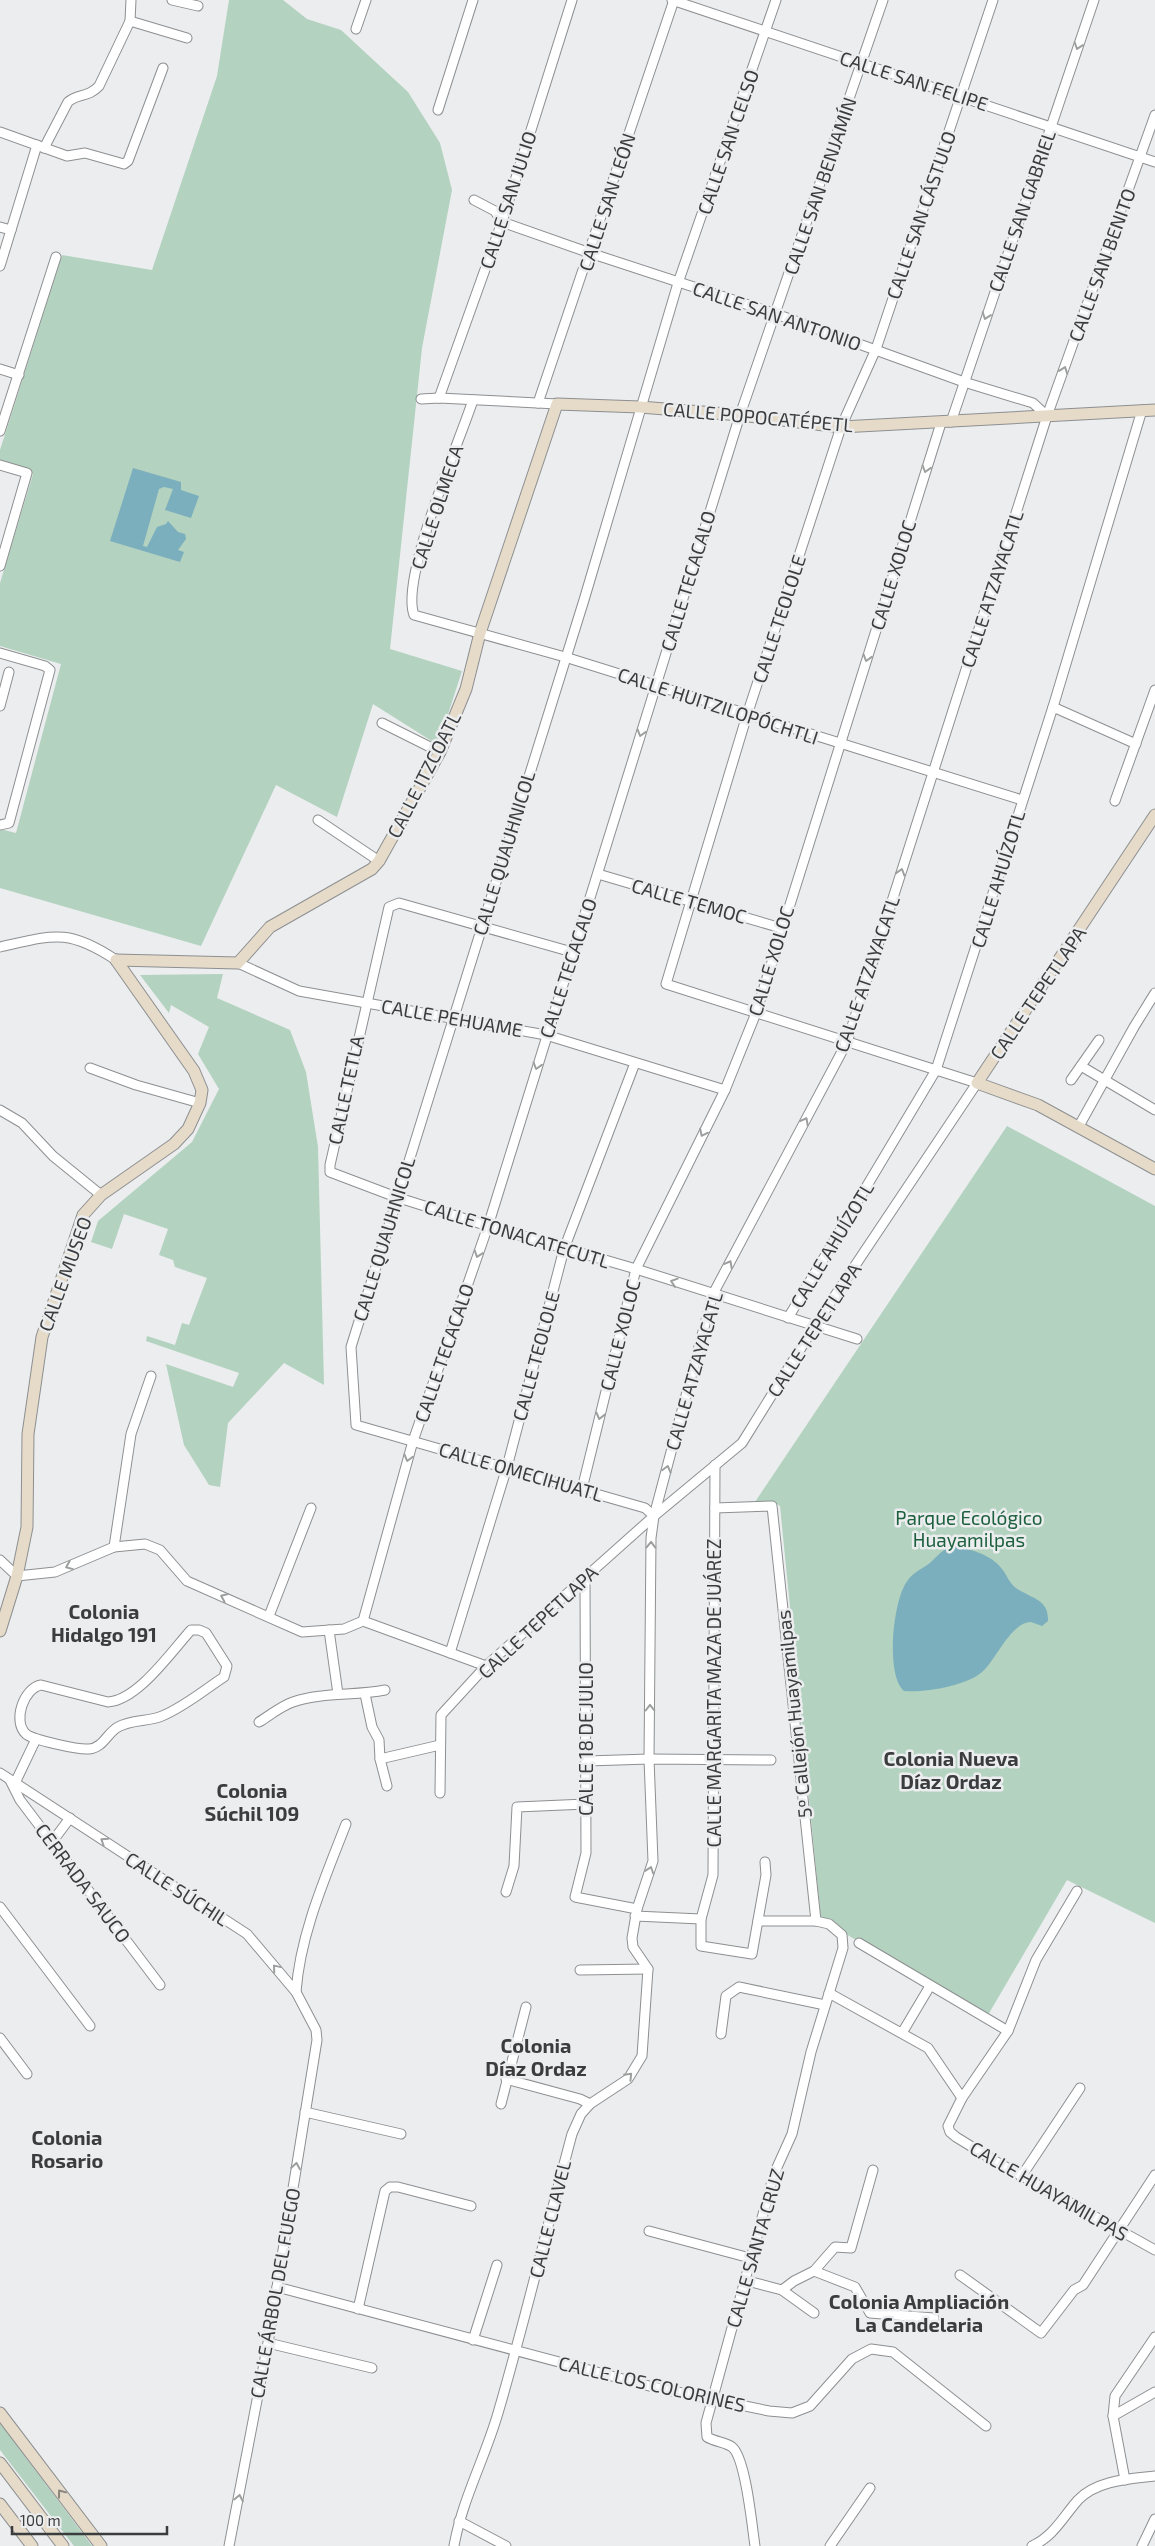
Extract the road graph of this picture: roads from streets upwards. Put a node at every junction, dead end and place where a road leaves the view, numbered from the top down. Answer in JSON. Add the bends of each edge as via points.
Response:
{"nodes":[{"id":1,"x":131,"y":0,"type":"edge"},
{"id":2,"x":172,"y":0,"type":"edge"},
{"id":3,"x":366,"y":0,"type":"edge"},
{"id":4,"x":473,"y":0,"type":"edge"},
{"id":5,"x":572,"y":0,"type":"edge"},
{"id":6,"x":673,"y":0,"type":"edge"},
{"id":7,"x":776,"y":0,"type":"edge"},
{"id":8,"x":883,"y":0,"type":"edge"},
{"id":9,"x":993,"y":0,"type":"edge"},
{"id":10,"x":1094,"y":0,"type":"edge"},
{"id":11,"x":198,"y":6,"type":"dead end"},
{"id":12,"x":130,"y":22,"type":"junction"},
{"id":13,"x":356,"y":29,"type":"dead end"},
{"id":14,"x":766,"y":32,"type":"junction"},
{"id":15,"x":187,"y":38,"type":"dead end"},
{"id":16,"x":861,"y":64,"type":"junction"},
{"id":17,"x":163,"y":68,"type":"dead end"},
{"id":18,"x":961,"y":98,"type":"junction"},
{"id":19,"x":438,"y":110,"type":"dead end"},
{"id":20,"x":1155,"y":114,"type":"edge"},
{"id":21,"x":1051,"y":127,"type":"junction"},
{"id":22,"x":0,"y":132,"type":"edge"},
{"id":23,"x":40,"y":147,"type":"junction"},
{"id":24,"x":1141,"y":157,"type":"junction"},
{"id":25,"x":1155,"y":162,"type":"edge"},
{"id":26,"x":474,"y":200,"type":"dead end"},
{"id":27,"x":502,"y":222,"type":"junction"},
{"id":28,"x":0,"y":227,"type":"edge"},
{"id":29,"x":11,"y":230,"type":"junction"},
{"id":30,"x":590,"y":253,"type":"junction"},
{"id":31,"x":56,"y":257,"type":"dead end"},
{"id":32,"x":0,"y":265,"type":"edge"},
{"id":33,"x":678,"y":283,"type":"junction"},
{"id":34,"x":776,"y":314,"type":"junction"},
{"id":35,"x":876,"y":350,"type":"junction"},
{"id":36,"x":0,"y":369,"type":"edge"},
{"id":37,"x":19,"y":375,"type":"junction"},
{"id":38,"x":964,"y":382,"type":"junction"},
{"id":39,"x":438,"y":398,"type":"junction"},
{"id":40,"x":421,"y":399,"type":"dead end"},
{"id":41,"x":473,"y":400,"type":"junction"},
{"id":42,"x":538,"y":403,"type":"junction"},
{"id":43,"x":557,"y":404,"type":"junction"},
{"id":44,"x":640,"y":406,"type":"junction"},
{"id":45,"x":1142,"y":410,"type":"junction"},
{"id":46,"x":1155,"y":410,"type":"edge"},
{"id":47,"x":740,"y":415,"type":"junction"},
{"id":48,"x":1048,"y":416,"type":"junction"},
{"id":49,"x":946,"y":423,"type":"junction"},
{"id":50,"x":841,"y":427,"type":"junction"},
{"id":51,"x":0,"y":431,"type":"edge"},
{"id":52,"x":0,"y":465,"type":"edge"},
{"id":53,"x":0,"y":566,"type":"edge"},
{"id":54,"x":414,"y":614,"type":"joint"},
{"id":55,"x":480,"y":633,"type":"junction"},
{"id":56,"x":0,"y":653,"type":"edge"},
{"id":57,"x":565,"y":657,"type":"junction"},
{"id":58,"x":9,"y":672,"type":"dead end"},
{"id":59,"x":656,"y":687,"type":"junction"},
{"id":60,"x":1155,"y":690,"type":"edge"},
{"id":61,"x":0,"y":706,"type":"edge"},
{"id":62,"x":1053,"y":707,"type":"junction"},
{"id":63,"x":747,"y":715,"type":"junction"},
{"id":64,"x":382,"y":723,"type":"dead end"},
{"id":65,"x":1136,"y":744,"type":"junction"},
{"id":66,"x":840,"y":745,"type":"junction"},
{"id":67,"x":440,"y":752,"type":"junction"},
{"id":68,"x":932,"y":772,"type":"junction"},
{"id":69,"x":1022,"y":800,"type":"junction"},
{"id":70,"x":1114,"y":801,"type":"dead end"},
{"id":71,"x":1155,"y":815,"type":"edge"},
{"id":72,"x":318,"y":820,"type":"dead end"},
{"id":73,"x":0,"y":826,"type":"edge"},
{"id":74,"x":1152,"y":828,"type":"edge"},
{"id":75,"x":379,"y":861,"type":"junction"},
{"id":76,"x":598,"y":874,"type":"junction"},
{"id":77,"x":691,"y":902,"type":"junction"},
{"id":78,"x":481,"y":926,"type":"junction"},
{"id":79,"x":780,"y":928,"type":"junction"},
{"id":80,"x":0,"y":947,"type":"edge"},
{"id":81,"x":572,"y":952,"type":"junction"},
{"id":82,"x":116,"y":960,"type":"junction"},
{"id":83,"x":238,"y":962,"type":"junction"},
{"id":84,"x":1155,"y":993,"type":"edge"},
{"id":85,"x":365,"y":1002,"type":"junction"},
{"id":86,"x":756,"y":1013,"type":"junction"},
{"id":87,"x":453,"y":1018,"type":"junction"},
{"id":88,"x":546,"y":1035,"type":"junction"},
{"id":89,"x":1099,"y":1040,"type":"dead end"},
{"id":90,"x":847,"y":1042,"type":"junction"},
{"id":91,"x":635,"y":1063,"type":"junction"},
{"id":92,"x":1081,"y":1066,"type":"junction"},
{"id":93,"x":90,"y":1068,"type":"dead end"},
{"id":94,"x":936,"y":1070,"type":"junction"},
{"id":95,"x":1071,"y":1080,"type":"dead end"},
{"id":96,"x":1104,"y":1080,"type":"junction"},
{"id":97,"x":977,"y":1083,"type":"junction"},
{"id":98,"x":724,"y":1090,"type":"junction"},
{"id":99,"x":200,"y":1103,"type":"junction"},
{"id":100,"x":0,"y":1110,"type":"edge"},
{"id":101,"x":1155,"y":1110,"type":"edge"},
{"id":102,"x":1079,"y":1126,"type":"junction"},
{"id":103,"x":1155,"y":1168,"type":"edge"},
{"id":104,"x":335,"y":1176,"type":"joint"},
{"id":105,"x":100,"y":1195,"type":"junction"},
{"id":106,"x":396,"y":1197,"type":"junction"},
{"id":107,"x":488,"y":1226,"type":"junction"},
{"id":108,"x":564,"y":1249,"type":"junction"},
{"id":109,"x":636,"y":1269,"type":"junction"},
{"id":110,"x":713,"y":1294,"type":"junction"},
{"id":111,"x":788,"y":1318,"type":"junction"},
{"id":112,"x":814,"y":1326,"type":"junction"},
{"id":113,"x":856,"y":1339,"type":"dead end"},
{"id":114,"x":152,"y":1376,"type":"dead end"},
{"id":115,"x":356,"y":1425,"type":"joint"},
{"id":116,"x":412,"y":1441,"type":"junction"},
{"id":117,"x":715,"y":1465,"type":"junction"},
{"id":118,"x":507,"y":1467,"type":"junction"},
{"id":119,"x":582,"y":1489,"type":"junction"},
{"id":120,"x":311,"y":1508,"type":"dead end"},
{"id":121,"x":715,"y":1508,"type":"junction"},
{"id":122,"x":654,"y":1516,"type":"junction"},
{"id":123,"x":114,"y":1547,"type":"junction"},
{"id":124,"x":0,"y":1560,"type":"edge"},
{"id":125,"x":17,"y":1576,"type":"junction"},
{"id":126,"x":584,"y":1579,"type":"junction"},
{"id":127,"x":269,"y":1616,"type":"junction"},
{"id":128,"x":363,"y":1621,"type":"junction"},
{"id":129,"x":329,"y":1630,"type":"junction"},
{"id":130,"x":0,"y":1631,"type":"edge"},
{"id":131,"x":450,"y":1653,"type":"junction"},
{"id":132,"x":486,"y":1666,"type":"junction"},
{"id":133,"x":386,"y":1690,"type":"dead end"},
{"id":134,"x":338,"y":1694,"type":"junction"},
{"id":135,"x":365,"y":1694,"type":"junction"},
{"id":136,"x":258,"y":1722,"type":"dead end"},
{"id":137,"x":36,"y":1739,"type":"junction"},
{"id":138,"x":440,"y":1745,"type":"junction"},
{"id":139,"x":380,"y":1759,"type":"junction"},
{"id":140,"x":650,"y":1759,"type":"junction"},
{"id":141,"x":713,"y":1759,"type":"junction"},
{"id":142,"x":771,"y":1760,"type":"dead end"},
{"id":143,"x":586,"y":1761,"type":"junction"},
{"id":144,"x":0,"y":1773,"type":"edge"},
{"id":145,"x":12,"y":1781,"type":"junction"},
{"id":146,"x":387,"y":1786,"type":"dead end"},
{"id":147,"x":440,"y":1792,"type":"dead end"},
{"id":148,"x":586,"y":1804,"type":"junction"},
{"id":149,"x":70,"y":1818,"type":"junction"},
{"id":150,"x":346,"y":1824,"type":"dead end"},
{"id":151,"x":52,"y":1842,"type":"junction"},
{"id":152,"x":765,"y":1862,"type":"dead end"},
{"id":153,"x":1077,"y":1891,"type":"dead end"},
{"id":154,"x":506,"y":1892,"type":"dead end"},
{"id":155,"x":0,"y":1907,"type":"edge"},
{"id":156,"x":636,"y":1913,"type":"junction"},
{"id":157,"x":701,"y":1919,"type":"junction"},
{"id":158,"x":758,"y":1921,"type":"junction"},
{"id":159,"x":816,"y":1921,"type":"junction"},
{"id":160,"x":859,"y":1942,"type":"dead end"},
{"id":161,"x":648,"y":1969,"type":"junction"},
{"id":162,"x":580,"y":1970,"type":"dead end"},
{"id":163,"x":160,"y":1985,"type":"dead end"},
{"id":164,"x":930,"y":1986,"type":"junction"},
{"id":165,"x":296,"y":1992,"type":"junction"},
{"id":166,"x":829,"y":1993,"type":"junction"},
{"id":167,"x":825,"y":2005,"type":"junction"},
{"id":168,"x":526,"y":2007,"type":"dead end"},
{"id":169,"x":90,"y":2026,"type":"dead end"},
{"id":170,"x":1008,"y":2031,"type":"junction"},
{"id":171,"x":902,"y":2033,"type":"junction"},
{"id":172,"x":721,"y":2034,"type":"dead end"},
{"id":173,"x":0,"y":2038,"type":"edge"},
{"id":174,"x":317,"y":2040,"type":"joint"},
{"id":175,"x":27,"y":2074,"type":"dead end"},
{"id":176,"x":506,"y":2079,"type":"junction"},
{"id":177,"x":1080,"y":2088,"type":"dead end"},
{"id":178,"x":962,"y":2098,"type":"junction"},
{"id":179,"x":501,"y":2104,"type":"dead end"},
{"id":180,"x":590,"y":2104,"type":"junction"},
{"id":181,"x":305,"y":2112,"type":"junction"},
{"id":182,"x":401,"y":2134,"type":"dead end"},
{"id":183,"x":873,"y":2170,"type":"dead end"},
{"id":184,"x":1155,"y":2175,"type":"edge"},
{"id":185,"x":1021,"y":2177,"type":"junction"},
{"id":186,"x":471,"y":2206,"type":"dead end"},
{"id":187,"x":1117,"y":2230,"type":"junction"},
{"id":188,"x":650,"y":2231,"type":"dead end"},
{"id":189,"x":1155,"y":2250,"type":"edge"},
{"id":190,"x":750,"y":2258,"type":"junction"},
{"id":191,"x":497,"y":2265,"type":"dead end"},
{"id":192,"x":814,"y":2271,"type":"junction"},
{"id":193,"x":960,"y":2276,"type":"dead end"},
{"id":194,"x":744,"y":2280,"type":"junction"},
{"id":195,"x":277,"y":2288,"type":"junction"},
{"id":196,"x":782,"y":2290,"type":"junction"},
{"id":197,"x":358,"y":2309,"type":"junction"},
{"id":198,"x":814,"y":2313,"type":"dead end"},
{"id":199,"x":934,"y":2318,"type":"dead end"},
{"id":200,"x":1155,"y":2337,"type":"edge"},
{"id":201,"x":473,"y":2340,"type":"junction"},
{"id":202,"x":268,"y":2342,"type":"junction"},
{"id":203,"x":516,"y":2351,"type":"junction"},
{"id":204,"x":372,"y":2368,"type":"dead end"},
{"id":205,"x":1155,"y":2392,"type":"edge"},
{"id":206,"x":712,"y":2400,"type":"junction"},
{"id":207,"x":0,"y":2413,"type":"edge"},
{"id":208,"x":1113,"y":2416,"type":"junction"},
{"id":209,"x":986,"y":2426,"type":"dead end"},
{"id":210,"x":0,"y":2463,"type":"edge"},
{"id":211,"x":1155,"y":2476,"type":"edge"},
{"id":212,"x":1125,"y":2480,"type":"junction"},
{"id":213,"x":870,"y":2488,"type":"dead end"},
{"id":214,"x":0,"y":2504,"type":"edge"},
{"id":215,"x":1155,"y":2519,"type":"edge"},
{"id":216,"x":459,"y":2521,"type":"junction"},
{"id":217,"x":32,"y":2546,"type":"edge"},
{"id":218,"x":63,"y":2546,"type":"edge"},
{"id":219,"x":101,"y":2546,"type":"edge"},
{"id":220,"x":229,"y":2546,"type":"edge"},
{"id":221,"x":454,"y":2546,"type":"edge"},
{"id":222,"x":506,"y":2546,"type":"edge"},
{"id":223,"x":755,"y":2546,"type":"edge"},
{"id":224,"x":830,"y":2546,"type":"edge"},
{"id":225,"x":1032,"y":2546,"type":"edge"},
{"id":226,"x":1142,"y":2546,"type":"edge"}],
"edges":[{"from":1,"to":12,"type":"street"},
{"from":2,"to":11,"type":"street"},
{"from":3,"to":13,"type":"street"},
{"from":4,"to":19,"type":"street"},
{"from":5,"to":27,"type":"street","name":"CALLE SAN JULIO"},
{"from":6,"to":14,"type":"street","name":"CALLE SAN FELIPE"},
{"from":6,"to":30,"type":"street","name":"CALLE SAN LEÓN"},
{"from":7,"to":14,"type":"street","name":"CALLE SAN CELSO"},
{"from":8,"to":16,"type":"street","name":"CALLE SAN BENJAMÍN"},
{"from":9,"to":18,"type":"street","name":"CALLE SAN CÁSTULO"},
{"from":10,"to":21,"type":"street","name":"CALLE SAN GABRIEL","one_way":true},
{"from":12,"to":15,"type":"street"},
{"from":12,"to":23,"type":"street","via":[[98,86],[92,93],[74,97],[68,102]]},
{"from":14,"to":16,"type":"street","name":"CALLE SAN FELIPE"},
{"from":14,"to":33,"type":"street","name":"CALLE SAN CELSO"},
{"from":16,"to":18,"type":"street","name":"CALLE SAN FELIPE"},
{"from":16,"to":34,"type":"street","name":"CALLE SAN BENJAMÍN"},
{"from":17,"to":23,"type":"street","via":[[128,161],[124,164],[85,153],[67,156]]},
{"from":18,"to":21,"type":"street","name":"CALLE SAN FELIPE"},
{"from":18,"to":35,"type":"street","name":"CALLE SAN CÁSTULO"},
{"from":20,"to":24,"type":"street","name":"CALLE SAN BENITO"},
{"from":21,"to":24,"type":"street","name":"CALLE SAN FELIPE"},
{"from":21,"to":38,"type":"street","name":"CALLE SAN GABRIEL","one_way":true},
{"from":22,"to":23,"type":"street"},
{"from":23,"to":29,"type":"street"},
{"from":24,"to":25,"type":"street","name":"CALLE SAN FELIPE"},
{"from":48,"to":24,"type":"street","name":"CALLE SAN BENITO","one_way":true},
{"from":26,"to":27,"type":"street","via":[[495,211]]},
{"from":27,"to":30,"type":"street","name":"CALLE SAN ANTONIO"},
{"from":27,"to":39,"type":"street","name":"CALLE SAN JULIO"},
{"from":28,"to":29,"type":"street"},
{"from":29,"to":32,"type":"street"},
{"from":30,"to":33,"type":"street","name":"CALLE SAN ANTONIO"},
{"from":30,"to":42,"type":"street","name":"CALLE SAN LEÓN"},
{"from":31,"to":37,"type":"street"},
{"from":33,"to":34,"type":"street","name":"CALLE SAN ANTONIO"},
{"from":33,"to":44,"type":"street","name":"CALLE QUAUHNICOL"},
{"from":34,"to":35,"type":"street","name":"CALLE SAN ANTONIO"},
{"from":34,"to":47,"type":"street","name":"CALLE TECACALO"},
{"from":35,"to":38,"type":"street","name":"CALLE SAN ANTONIO"},
{"from":35,"to":50,"type":"street","name":"CALLE SAN CÁSTULO"},
{"from":36,"to":37,"type":"street"},
{"from":37,"to":51,"type":"street"},
{"from":38,"to":48,"type":"street","name":"CALLE SAN ANTONIO","via":[[1033,404]]},
{"from":38,"to":49,"type":"street","name":"CALLE SAN GABRIEL"},
{"from":39,"to":40,"type":"street","name":"CALLE POPOCATÉPETL"},
{"from":39,"to":41,"type":"street","name":"CALLE POPOCATÉPETL"},
{"from":41,"to":42,"type":"street","name":"CALLE POPOCATÉPETL"},
{"from":41,"to":54,"type":"street","name":"CALLE OLMECA","via":[[420,548],[410,594]]},
{"from":42,"to":43,"type":"street","name":"CALLE POPOCATÉPETL"},
{"from":43,"to":44,"type":"street","name":"CALLE POPOCATÉPETL"},
{"from":43,"to":55,"type":"street","name":"CALLE ITZCOATL"},
{"from":44,"to":47,"type":"street","name":"CALLE POPOCATÉPETL"},
{"from":44,"to":57,"type":"street","name":"CALLE QUAUHNICOL"},
{"from":45,"to":46,"type":"street","name":"CALLE POPOCATÉPETL"},
{"from":45,"to":48,"type":"street","name":"CALLE POPOCATÉPETL"},
{"from":45,"to":62,"type":"street","name":"CALLE AHUÍZOTL"},
{"from":47,"to":50,"type":"street","name":"CALLE POPOCATÉPETL"},
{"from":47,"to":59,"type":"street","name":"CALLE TECACALO"},
{"from":48,"to":49,"type":"street","name":"CALLE POPOCATÉPETL"},
{"from":48,"to":68,"type":"street","name":"CALLE ATZAYACATL"},
{"from":49,"to":50,"type":"street","name":"CALLE POPOCATÉPETL"},
{"from":49,"to":66,"type":"street","name":"CALLE XOLOC","one_way":true},
{"from":50,"to":63,"type":"street","name":"CALLE TEOLOLE"},
{"from":52,"to":53,"type":"street","via":[[27,473]]},
{"from":54,"to":55,"type":"street","name":"CALLE HUITZILOPÓCHTLI"},
{"from":55,"to":57,"type":"street","name":"CALLE HUITZILOPÓCHTLI"},
{"from":55,"to":67,"type":"street","name":"CALLE ITZCOATL","via":[[466,689]]},
{"from":56,"to":73,"type":"street","via":[[50,670],[9,823]]},
{"from":57,"to":59,"type":"street","name":"CALLE HUITZILOPÓCHTLI"},
{"from":57,"to":78,"type":"street","name":"CALLE QUAUHNICOL"},
{"from":58,"to":61,"type":"street"},
{"from":59,"to":63,"type":"street","name":"CALLE HUITZILOPÓCHTLI"},
{"from":59,"to":76,"type":"street","name":"CALLE TECACALO","one_way":true},
{"from":60,"to":65,"type":"street"},
{"from":62,"to":65,"type":"street"},
{"from":62,"to":69,"type":"street","name":"CALLE AHUÍZOTL"},
{"from":63,"to":66,"type":"street","name":"CALLE HUITZILOPÓCHTLI"},
{"from":63,"to":77,"type":"street","name":"CALLE TEOLOLE"},
{"from":64,"to":67,"type":"street"},
{"from":65,"to":70,"type":"street"},
{"from":66,"to":68,"type":"street","name":"CALLE HUITZILOPÓCHTLI"},
{"from":66,"to":79,"type":"street","name":"CALLE XOLOC"},
{"from":67,"to":75,"type":"street","name":"CALLE ITZCOATL"},
{"from":68,"to":69,"type":"street","name":"CALLE HUITZILOPÓCHTLI"},
{"from":90,"to":68,"type":"street","name":"CALLE ATZAYACATL","one_way":true},
{"from":69,"to":94,"type":"street","name":"CALLE AHUÍZOTL"},
{"from":71,"to":74,"type":"street","name":"CALLE TEPETLAPA"},
{"from":72,"to":75,"type":"street"},
{"from":74,"to":97,"type":"street","name":"CALLE TEPETLAPA"},
{"from":75,"to":83,"type":"street","name":"CALLE ITZCOATL","via":[[372,869],[270,927]]},
{"from":76,"to":77,"type":"street","name":"CALLE TEMOC"},
{"from":76,"to":81,"type":"street","name":"CALLE TECACALO"},
{"from":77,"to":79,"type":"street","name":"CALLE TEMOC"},
{"from":77,"to":86,"type":"street","name":"CALLE TEOLOLE","via":[[666,984]]},
{"from":78,"to":81,"type":"street"},
{"from":78,"to":85,"type":"street","name":"CALLE TETLA","via":[[399,903],[389,907]]},
{"from":78,"to":87,"type":"street","name":"CALLE QUAUHNICOL"},
{"from":79,"to":86,"type":"street","name":"CALLE XOLOC"},
{"from":80,"to":82,"type":"street","via":[[50,937],[72,937],[91,943]]},
{"from":81,"to":88,"type":"street","name":"CALLE TECACALO"},
{"from":82,"to":83,"type":"street"},
{"from":82,"to":99,"type":"street","name":"CALLE MUSEO","via":[[194,1070],[201,1082]]},
{"from":83,"to":85,"type":"street","name":"CALLE PEHUAME","via":[[299,991]]},
{"from":84,"to":96,"type":"street"},
{"from":85,"to":87,"type":"street","name":"CALLE PEHUAME"},
{"from":85,"to":104,"type":"street","name":"CALLE TETLA","via":[[330,1165],[330,1172]]},
{"from":86,"to":90,"type":"street"},
{"from":86,"to":98,"type":"street","name":"CALLE XOLOC"},
{"from":87,"to":88,"type":"street","name":"CALLE PEHUAME"},
{"from":87,"to":106,"type":"street","name":"CALLE QUAUHNICOL"},
{"from":88,"to":91,"type":"street","name":"CALLE PEHUAME"},
{"from":88,"to":107,"type":"street","name":"CALLE TECACALO","one_way":true},
{"from":89,"to":92,"type":"street"},
{"from":90,"to":94,"type":"street"},
{"from":110,"to":90,"type":"street","name":"CALLE ATZAYACATL","one_way":true},
{"from":91,"to":98,"type":"street","name":"CALLE PEHUAME"},
{"from":91,"to":108,"type":"street","name":"CALLE TEOLOLE"},
{"from":92,"to":95,"type":"street"},
{"from":92,"to":96,"type":"street"},
{"from":93,"to":99,"type":"street"},
{"from":94,"to":97,"type":"street"},
{"from":94,"to":111,"type":"street","name":"CALLE AHUÍZOTL"},
{"from":96,"to":101,"type":"street"},
{"from":96,"to":102,"type":"street"},
{"from":97,"to":102,"type":"street","via":[[1038,1105]]},
{"from":97,"to":112,"type":"street","name":"CALLE TEPETLAPA"},
{"from":98,"to":109,"type":"street","name":"CALLE XOLOC","one_way":true},
{"from":99,"to":105,"type":"street","name":"CALLE MUSEO","via":[[188,1129],[174,1144]]},
{"from":100,"to":105,"type":"street","via":[[22,1123],[53,1156]]},
{"from":102,"to":103,"type":"street"},
{"from":104,"to":106,"type":"street","name":"CALLE TONACATECUTL"},
{"from":105,"to":125,"type":"street","name":"CALLE MUSEO","via":[[83,1215],[42,1337],[28,1434],[27,1527]]},
{"from":106,"to":107,"type":"street","name":"CALLE TONACATECUTL"},
{"from":106,"to":115,"type":"street","name":"CALLE QUAUHNICOL","via":[[351,1347]]},
{"from":107,"to":108,"type":"street","name":"CALLE TONACATECUTL"},
{"from":107,"to":116,"type":"street","name":"CALLE TECACALO","one_way":true},
{"from":108,"to":109,"type":"street","name":"CALLE TONACATECUTL"},
{"from":108,"to":118,"type":"street","name":"CALLE TEOLOLE"},
{"from":110,"to":109,"type":"street","name":"CALLE TONACATECUTL","one_way":true},
{"from":109,"to":119,"type":"street","name":"CALLE XOLOC","one_way":true},
{"from":110,"to":111,"type":"street","name":"CALLE TONACATECUTL"},
{"from":122,"to":110,"type":"street","name":"CALLE ATZAYACATL","one_way":true},
{"from":111,"to":112,"type":"street","name":"CALLE TONACATECUTL"},
{"from":112,"to":113,"type":"street","name":"CALLE TONACATECUTL"},
{"from":112,"to":117,"type":"street","name":"CALLE TEPETLAPA","via":[[742,1443]]},
{"from":114,"to":123,"type":"street","via":[[131,1434]]},
{"from":115,"to":116,"type":"street","name":"CALLE OMECIHUATL"},
{"from":116,"to":118,"type":"street","name":"CALLE OMECIHUATL"},
{"from":116,"to":128,"type":"street","name":"CALLE TECACALO","one_way":true},
{"from":117,"to":121,"type":"street","name":"CALLE MARGARITA MAZA DE JUÁREZ"},
{"from":117,"to":122,"type":"street","name":"CALLE TEPETLAPA"},
{"from":118,"to":119,"type":"street","name":"CALLE OMECIHUATL"},
{"from":118,"to":131,"type":"street","name":"CALLE TEOLOLE"},
{"from":119,"to":122,"type":"street","name":"CALLE OMECIHUATL","via":[[645,1508]]},
{"from":120,"to":127,"type":"street"},
{"from":121,"to":141,"type":"street","name":"CALLE MARGARITA MAZA DE JUÁREZ"},
{"from":121,"to":159,"type":"street","name":"5º Callejón Huayamilpas","via":[[772,1506]]},
{"from":122,"to":126,"type":"street","name":"CALLE TEPETLAPA"},
{"from":140,"to":122,"type":"street","name":"CALLE ATZAYACATL","one_way":true,"via":[[651,1538]]},
{"from":123,"to":125,"type":"street","one_way":true,"via":[[55,1572]]},
{"from":127,"to":123,"type":"street","one_way":true,"via":[[187,1581],[157,1548],[145,1544]]},
{"from":124,"to":125,"type":"street"},
{"from":125,"to":130,"type":"street","name":"CALLE MUSEO"},
{"from":126,"to":132,"type":"street","name":"CALLE TEPETLAPA"},
{"from":126,"to":143,"type":"street","name":"CALLE 18 DE JULIO"},
{"from":127,"to":129,"type":"street","via":[[302,1632]]},
{"from":128,"to":129,"type":"street","via":[[350,1628]]},
{"from":128,"to":131,"type":"street"},
{"from":129,"to":134,"type":"street"},
{"from":131,"to":132,"type":"street"},
{"from":132,"to":138,"type":"street","name":"CALLE TEPETLAPA","via":[[441,1715]]},
{"from":133,"to":135,"type":"street"},
{"from":134,"to":135,"type":"street"},
{"from":134,"to":136,"type":"street","via":[[292,1702]]},
{"from":135,"to":139,"type":"street","via":[[372,1726],[379,1740]]},
{"from":137,"to":137,"type":"street","via":[[94,1749],[115,1728],[126,1722],[164,1716],[224,1677],[227,1666],[206,1633],[191,1630],[142,1684],[118,1701],[108,1702],[41,1684],[33,1686],[26,1694],[20,1718],[22,1729]]},
{"from":137,"to":145,"type":"street"},
{"from":138,"to":139,"type":"street"},
{"from":138,"to":147,"type":"street","name":"CALLE TEPETLAPA"},
{"from":139,"to":146,"type":"street"},
{"from":140,"to":141,"type":"street"},
{"from":140,"to":143,"type":"street"},
{"from":156,"to":140,"type":"street","name":"CALLE ATZAYACATL","one_way":true,"via":[[653,1861]]},
{"from":141,"to":142,"type":"street"},
{"from":141,"to":157,"type":"street","name":"CALLE MARGARITA MAZA DE JUÁREZ","via":[[713,1875]]},
{"from":143,"to":148,"type":"street","name":"CALLE 18 DE JULIO"},
{"from":144,"to":145,"type":"street","name":"CALLE SÚCHIL"},
{"from":145,"to":149,"type":"street","name":"CALLE SÚCHIL"},
{"from":145,"to":151,"type":"street","name":"CERRADA SAUCO","via":[[20,1800]]},
{"from":148,"to":154,"type":"street","via":[[517,1807],[514,1866]]},
{"from":148,"to":156,"type":"street","name":"CALLE 18 DE JULIO","via":[[586,1853],[575,1898]]},
{"from":149,"to":151,"type":"street"},
{"from":165,"to":149,"type":"street","name":"CALLE SÚCHIL","one_way":true,"via":[[248,1934]]},
{"from":150,"to":165,"type":"street","via":[[298,1965]]},
{"from":151,"to":163,"type":"street","name":"CERRADA SAUCO"},
{"from":152,"to":158,"type":"street","via":[[766,1876]]},
{"from":153,"to":170,"type":"street","via":[[1036,1960]]},
{"from":155,"to":169,"type":"street"},
{"from":156,"to":157,"type":"street"},
{"from":156,"to":161,"type":"street","via":[[633,1947]]},
{"from":157,"to":158,"type":"street","name":"CALLE MARGARITA MAZA DE JUÁREZ","via":[[701,1946],[752,1954]]},
{"from":158,"to":159,"type":"street"},
{"from":159,"to":166,"type":"street","name":"CALLE SANTA CRUZ","via":[[828,1924],[842,1935],[843,1948]]},
{"from":160,"to":164,"type":"street"},
{"from":161,"to":162,"type":"street"},
{"from":180,"to":161,"type":"street","name":"CALLE CLAVEL","one_way":true,"via":[[628,2079],[639,2065]]},
{"from":164,"to":170,"type":"street"},
{"from":164,"to":171,"type":"street"},
{"from":165,"to":174,"type":"street","name":"CALLE SÚCHIL","via":[[316,2030]]},
{"from":166,"to":167,"type":"street","name":"CALLE SANTA CRUZ"},
{"from":166,"to":171,"type":"street"},
{"from":167,"to":172,"type":"street","via":[[739,1987],[726,1996]]},
{"from":167,"to":190,"type":"street","name":"CALLE SANTA CRUZ","via":[[792,2134],[774,2174]]},
{"from":168,"to":176,"type":"street"},
{"from":170,"to":178,"type":"street"},
{"from":171,"to":178,"type":"street","via":[[928,2048]]},
{"from":173,"to":175,"type":"street"},
{"from":174,"to":181,"type":"street","name":"CALLE ÁRBOL DEL FUEGO"},
{"from":176,"to":179,"type":"street"},
{"from":176,"to":180,"type":"street"},
{"from":177,"to":185,"type":"street"},
{"from":178,"to":185,"type":"street","name":"CALLE HUAYAMILPAS","via":[[948,2126],[950,2132]]},
{"from":180,"to":203,"type":"street","name":"CALLE CLAVEL","via":[[572,2134]]},
{"from":181,"to":182,"type":"street"},
{"from":195,"to":181,"type":"street","name":"CALLE ÁRBOL DEL FUEGO","one_way":true},
{"from":183,"to":192,"type":"street","via":[[851,2248],[835,2247]]},
{"from":184,"to":187,"type":"street"},
{"from":185,"to":187,"type":"street","name":"CALLE HUAYAMILPAS"},
{"from":186,"to":197,"type":"street","via":[[398,2187],[385,2191]]},
{"from":187,"to":189,"type":"street","name":"CALLE HUAYAMILPAS"},
{"from":187,"to":193,"type":"street","via":[[1083,2285],[1074,2290],[1041,2333]]},
{"from":188,"to":190,"type":"street"},
{"from":190,"to":194,"type":"street","name":"CALLE SANTA CRUZ"},
{"from":191,"to":201,"type":"street"},
{"from":192,"to":196,"type":"street"},
{"from":192,"to":199,"type":"street","via":[[855,2288],[870,2313]]},
{"from":194,"to":196,"type":"street"},
{"from":194,"to":206,"type":"street","name":"CALLE SANTA CRUZ"},
{"from":195,"to":197,"type":"street","name":"CALLE LOS COLORINES"},
{"from":195,"to":202,"type":"street","name":"CALLE ÁRBOL DEL FUEGO"},
{"from":196,"to":198,"type":"street"},
{"from":197,"to":201,"type":"street","name":"CALLE LOS COLORINES"},
{"from":200,"to":208,"type":"street","via":[[1115,2396]]},
{"from":201,"to":203,"type":"street","name":"CALLE LOS COLORINES"},
{"from":202,"to":204,"type":"street"},
{"from":220,"to":202,"type":"street","name":"CALLE ÁRBOL DEL FUEGO","one_way":true},
{"from":203,"to":206,"type":"street","name":"CALLE LOS COLORINES","via":[[653,2388]]},
{"from":203,"to":216,"type":"street","name":"CALLE CLAVEL","via":[[482,2463]]},
{"from":205,"to":208,"type":"street"},
{"from":206,"to":209,"type":"street","name":"CALLE LOS COLORINES","via":[[792,2413],[810,2406],[852,2360],[870,2349],[893,2352]]},
{"from":206,"to":223,"type":"street","name":"CALLE SANTA CRUZ","via":[[705,2432],[712,2440],[736,2451],[743,2472]]},
{"from":219,"to":207,"type":"street","one_way":true},
{"from":208,"to":212,"type":"street"},
{"from":210,"to":218,"type":"street"},
{"from":211,"to":212,"type":"street"},
{"from":212,"to":225,"type":"street","via":[[1088,2492],[1047,2539]]},
{"from":213,"to":224,"type":"street"},
{"from":214,"to":217,"type":"street"},
{"from":215,"to":226,"type":"street"},
{"from":216,"to":221,"type":"street","name":"CALLE CLAVEL"},
{"from":216,"to":222,"type":"street"}]}
